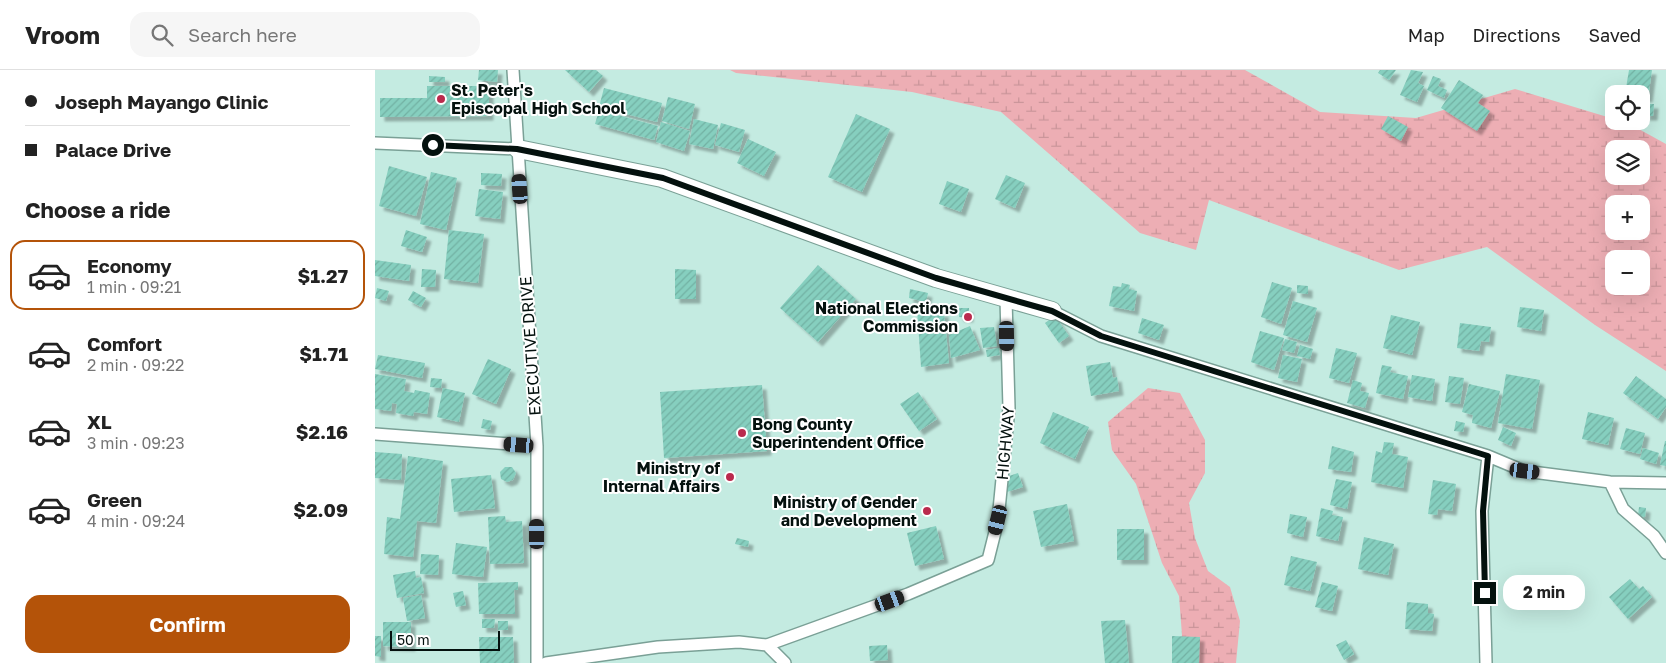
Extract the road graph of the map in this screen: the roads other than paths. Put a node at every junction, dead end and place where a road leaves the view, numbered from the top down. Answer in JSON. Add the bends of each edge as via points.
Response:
{"nodes":[{"id":1,"x":513,"y":70,"type":"edge"},
{"id":2,"x":375,"y":143,"type":"edge"},
{"id":3,"x":517,"y":149,"type":"junction"},
{"id":4,"x":1006,"y":299,"type":"junction"},
{"id":5,"x":1052,"y":311,"type":"joint"},
{"id":6,"x":375,"y":434,"type":"edge"},
{"id":7,"x":537,"y":446,"type":"junction"},
{"id":8,"x":1488,"y":456,"type":"junction"},
{"id":9,"x":1610,"y":482,"type":"junction"},
{"id":10,"x":1666,"y":483,"type":"edge"},
{"id":11,"x":1666,"y":553,"type":"edge"},
{"id":12,"x":767,"y":645,"type":"junction"},
{"id":13,"x":537,"y":663,"type":"edge"},
{"id":14,"x":546,"y":663,"type":"edge"},
{"id":15,"x":785,"y":663,"type":"edge"},
{"id":16,"x":1486,"y":663,"type":"edge"}],
"edges":[{"from":1,"to":3,"type":"street","name":"EXECUTIVE DRIVE"},
{"from":2,"to":3,"type":"street"},
{"from":3,"to":4,"type":"main road","via":[[663,178],[936,278]]},
{"from":3,"to":7,"type":"street","name":"EXECUTIVE DRIVE"},
{"from":4,"to":5,"type":"main road"},
{"from":4,"to":12,"type":"street","name":"HIGHWAY","via":[[1009,408],[998,520],[988,560],[908,594]]},
{"from":5,"to":8,"type":"street","via":[[1101,336]]},
{"from":6,"to":7,"type":"street"},
{"from":7,"to":13,"type":"street","name":"EXECUTIVE DRIVE"},
{"from":8,"to":9,"type":"street","via":[[1525,471]]},
{"from":8,"to":16,"type":"street","via":[[1483,511]]},
{"from":9,"to":10,"type":"street"},
{"from":9,"to":11,"type":"street","via":[[1623,509],[1654,536]]},
{"from":12,"to":14,"type":"street","name":"HIGHWAY","via":[[739,642],[658,647]]},
{"from":12,"to":15,"type":"street"}]}
